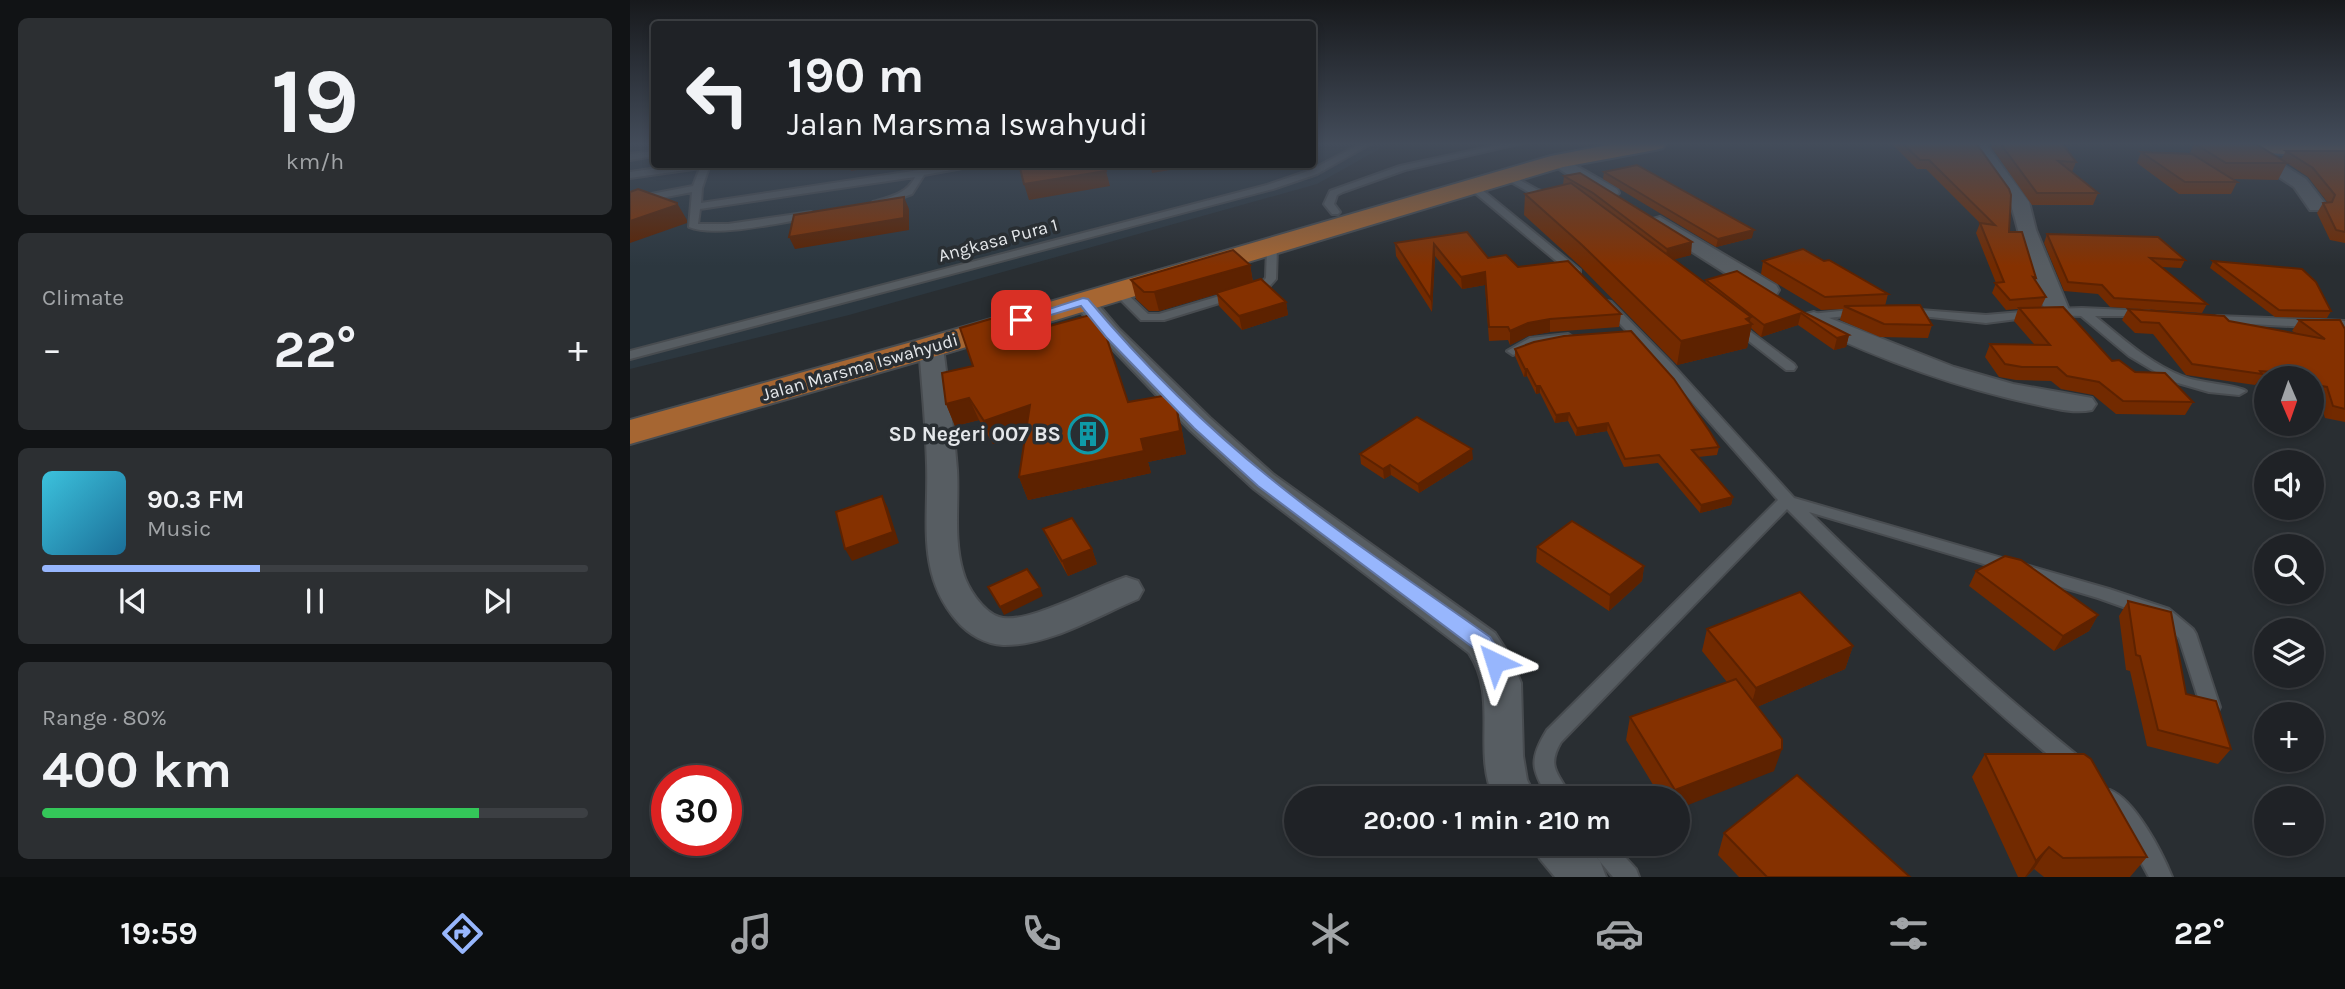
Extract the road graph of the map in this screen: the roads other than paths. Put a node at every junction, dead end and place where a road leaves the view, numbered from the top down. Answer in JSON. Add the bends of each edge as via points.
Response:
{"nodes":[{"id":1,"x":699,"y":184,"type":"edge"},
{"id":2,"x":848,"y":184,"type":"edge"},
{"id":3,"x":918,"y":184,"type":"edge"},
{"id":4,"x":1279,"y":184,"type":"edge"},
{"id":5,"x":1357,"y":184,"type":"edge"},
{"id":6,"x":1435,"y":184,"type":"edge"},
{"id":7,"x":1479,"y":184,"type":"edge"},
{"id":8,"x":1521,"y":184,"type":"edge"},
{"id":9,"x":1596,"y":184,"type":"edge"},
{"id":10,"x":2007,"y":184,"type":"edge"},
{"id":11,"x":2301,"y":184,"type":"edge"},
{"id":12,"x":1472,"y":186,"type":"junction"},
{"id":13,"x":697,"y":188,"type":"junction"},
{"id":14,"x":1566,"y":198,"type":"edge"},
{"id":15,"x":630,"y":201,"type":"edge"},
{"id":16,"x":861,"y":206,"type":"edge"},
{"id":17,"x":2317,"y":206,"type":"dead end"},
{"id":18,"x":696,"y":207,"type":"junction"},
{"id":19,"x":827,"y":212,"type":"edge"},
{"id":20,"x":1335,"y":212,"type":"junction"},
{"id":21,"x":1583,"y":280,"type":"edge"},
{"id":22,"x":1600,"y":297,"type":"edge"},
{"id":23,"x":1083,"y":302,"type":"junction"},
{"id":24,"x":2082,"y":311,"type":"junction"},
{"id":25,"x":1871,"y":312,"type":"edge"},
{"id":26,"x":1893,"y":312,"type":"edge"},
{"id":27,"x":2058,"y":312,"type":"junction"},
{"id":28,"x":2159,"y":314,"type":"edge"},
{"id":29,"x":1726,"y":317,"type":"edge"},
{"id":30,"x":1811,"y":317,"type":"junction"},
{"id":31,"x":2201,"y":318,"type":"edge"},
{"id":32,"x":2345,"y":325,"type":"edge"},
{"id":33,"x":1634,"y":332,"type":"junction"},
{"id":34,"x":1612,"y":334,"type":"edge"},
{"id":35,"x":1578,"y":338,"type":"edge"},
{"id":36,"x":931,"y":347,"type":"junction"},
{"id":37,"x":1513,"y":351,"type":"edge"},
{"id":38,"x":630,"y":355,"type":"edge"},
{"id":39,"x":1790,"y":367,"type":"dead end"},
{"id":40,"x":2239,"y":391,"type":"dead end"},
{"id":41,"x":2083,"y":404,"type":"dead end"},
{"id":42,"x":630,"y":414,"type":"edge"},
{"id":43,"x":630,"y":432,"type":"edge"},
{"id":44,"x":1787,"y":500,"type":"junction"},
{"id":45,"x":1126,"y":590,"type":"dead end"},
{"id":46,"x":2210,"y":707,"type":"edge"},
{"id":47,"x":1509,"y":786,"type":"edge"},
{"id":48,"x":1553,"y":786,"type":"edge"},
{"id":49,"x":1566,"y":856,"type":"edge"},
{"id":50,"x":1610,"y":856,"type":"edge"},
{"id":51,"x":1584,"y":877,"type":"edge"},
{"id":52,"x":1628,"y":877,"type":"edge"},
{"id":53,"x":2161,"y":877,"type":"edge"}],
"edges":[{"from":1,"to":13,"type":"lane"},
{"from":2,"to":18,"type":"lane"},
{"from":3,"to":16,"type":"lane","via":[[907,194]]},
{"from":4,"to":38,"type":"lane","name":"Angkasa Pura 1"},
{"from":5,"to":20,"type":"lane","via":[[1330,195]]},
{"from":6,"to":20,"type":"highway","name":"Jalan Marsma Iswahyudi"},
{"from":7,"to":12,"type":"highway","name":"Jalan Marsma Iswahyudi"},
{"from":8,"to":14,"type":"lane","via":[[1535,192]]},
{"from":9,"to":30,"type":"street"},
{"from":10,"to":27,"type":"street","via":[[2020,202]]},
{"from":11,"to":17,"type":"street"},
{"from":12,"to":21,"type":"lane"},
{"from":12,"to":23,"type":"highway","name":"Jalan Marsma Iswahyudi"},
{"from":13,"to":15,"type":"lane"},
{"from":13,"to":18,"type":"lane"},
{"from":18,"to":19,"type":"lane","via":[[692,225],[697,228]]},
{"from":20,"to":42,"type":"highway","name":"Jalan Marsma Iswahyudi"},
{"from":22,"to":33,"type":"lane"},
{"from":23,"to":36,"type":"highway","name":"Jalan Marsma Iswahyudi"},
{"from":23,"to":47,"type":"street","via":[[1200,424],[1264,482],[1482,643],[1502,682],[1502,758]]},
{"from":24,"to":27,"type":"lane"},
{"from":24,"to":28,"type":"lane"},
{"from":24,"to":40,"type":"lane","via":[[2137,356],[2181,381]]},
{"from":25,"to":30,"type":"lane"},
{"from":26,"to":27,"type":"lane","via":[[1986,319]]},
{"from":29,"to":39,"type":"lane"},
{"from":30,"to":41,"type":"street","via":[[1879,351],[1971,382]]},
{"from":31,"to":32,"type":"lane"},
{"from":33,"to":34,"type":"lane"},
{"from":33,"to":44,"type":"lane"},
{"from":35,"to":37,"type":"lane","via":[[1538,341]]},
{"from":36,"to":43,"type":"highway","name":"Jalan Marsma Iswahyudi"},
{"from":36,"to":45,"type":"street","via":[[944,552],[951,584],[970,611],[983,625],[998,631],[1016,630]]},
{"from":44,"to":46,"type":"lane","via":[[2163,614],[2187,634]]},
{"from":44,"to":48,"type":"lane","via":[[1554,736],[1543,752],[1541,766]]},
{"from":44,"to":53,"type":"lane","via":[[1870,582],[2097,785],[2135,829]]},
{"from":49,"to":51,"type":"street"},
{"from":50,"to":52,"type":"lane"}]}
